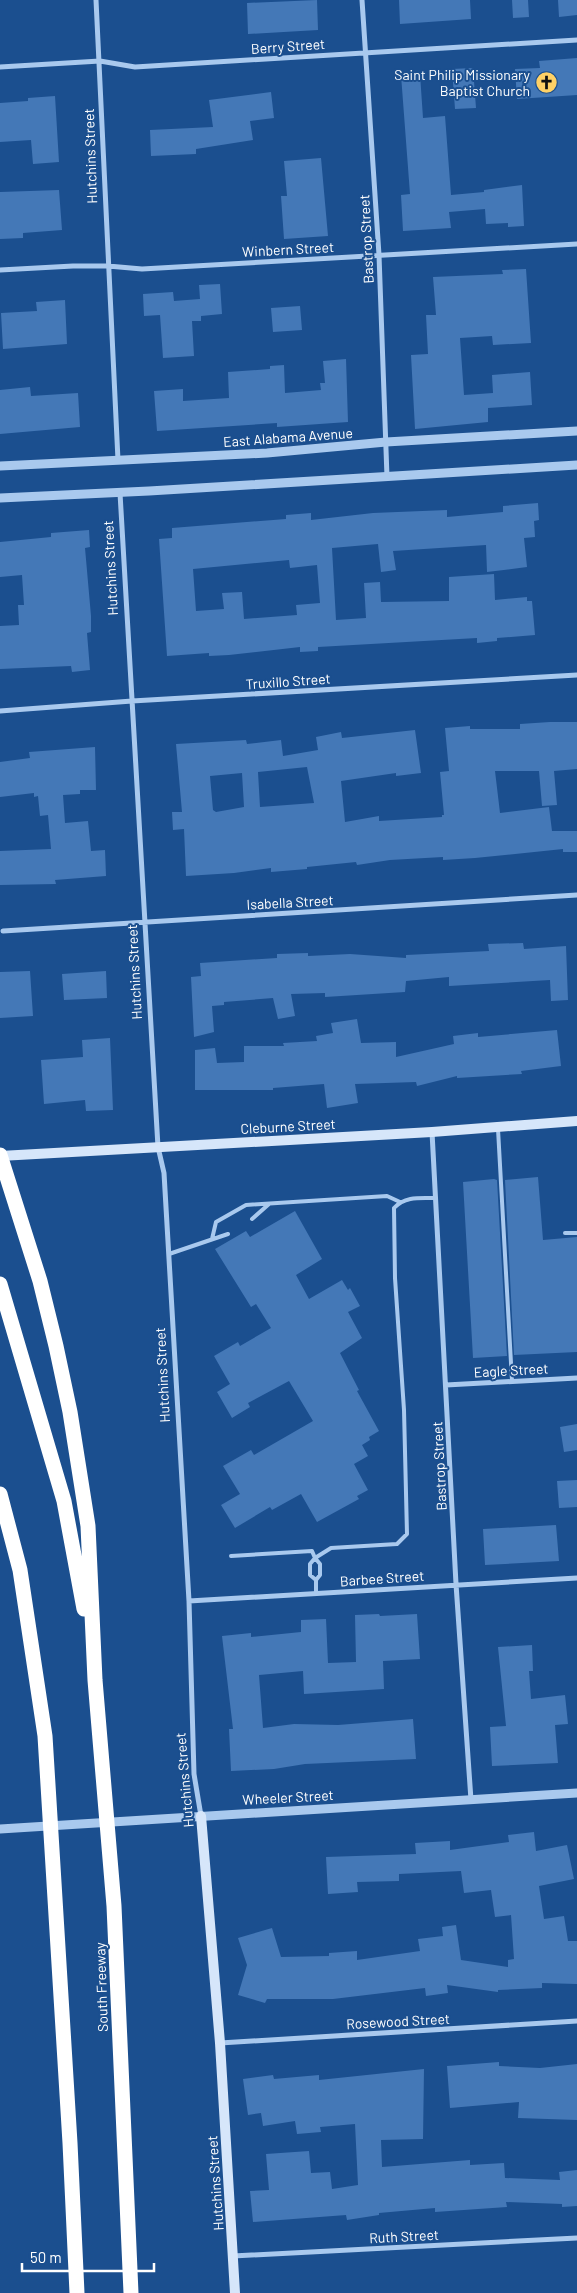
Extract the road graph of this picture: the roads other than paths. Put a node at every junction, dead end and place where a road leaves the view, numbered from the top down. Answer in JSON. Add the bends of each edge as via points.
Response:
{"nodes":[{"id":1,"x":96,"y":0,"type":"edge"},
{"id":2,"x":362,"y":0,"type":"edge"},
{"id":3,"x":577,"y":40,"type":"edge"},
{"id":4,"x":365,"y":52,"type":"junction"},
{"id":5,"x":100,"y":61,"type":"junction"},
{"id":6,"x":0,"y":67,"type":"edge"},
{"id":7,"x":577,"y":244,"type":"edge"},
{"id":8,"x":379,"y":255,"type":"junction"},
{"id":9,"x":108,"y":266,"type":"junction"},
{"id":10,"x":0,"y":270,"type":"edge"},
{"id":11,"x":577,"y":432,"type":"edge"},
{"id":12,"x":386,"y":442,"type":"junction"},
{"id":13,"x":118,"y":460,"type":"junction"},
{"id":14,"x":577,"y":465,"type":"edge"},
{"id":15,"x":0,"y":466,"type":"edge"},
{"id":16,"x":387,"y":476,"type":"junction"},
{"id":17,"x":120,"y":493,"type":"junction"},
{"id":18,"x":0,"y":498,"type":"edge"},
{"id":19,"x":577,"y":675,"type":"edge"},
{"id":20,"x":132,"y":701,"type":"junction"},
{"id":21,"x":0,"y":711,"type":"edge"},
{"id":22,"x":577,"y":895,"type":"edge"},
{"id":23,"x":145,"y":921,"type":"junction"},
{"id":24,"x":3,"y":931,"type":"dead end"},
{"id":25,"x":577,"y":1121,"type":"edge"},
{"id":26,"x":498,"y":1127,"type":"junction"},
{"id":27,"x":432,"y":1132,"type":"junction"},
{"id":28,"x":158,"y":1147,"type":"junction"},
{"id":29,"x":0,"y":1155,"type":"edge"},
{"id":30,"x":435,"y":1198,"type":"junction"},
{"id":31,"x":400,"y":1202,"type":"junction"},
{"id":32,"x":269,"y":1204,"type":"junction"},
{"id":33,"x":252,"y":1219,"type":"dead end"},
{"id":34,"x":565,"y":1233,"type":"dead end"},
{"id":35,"x":577,"y":1233,"type":"edge"},
{"id":36,"x":228,"y":1234,"type":"dead end"},
{"id":37,"x":212,"y":1239,"type":"junction"},
{"id":38,"x":169,"y":1254,"type":"junction"},
{"id":39,"x":0,"y":1284,"type":"edge"},
{"id":40,"x":0,"y":1312,"type":"edge"},
{"id":41,"x":14,"y":1334,"type":"junction"},
{"id":42,"x":577,"y":1378,"type":"edge"},
{"id":43,"x":512,"y":1381,"type":"junction"},
{"id":44,"x":446,"y":1385,"type":"junction"},
{"id":45,"x":0,"y":1494,"type":"edge"},
{"id":46,"x":231,"y":1556,"type":"dead end"},
{"id":47,"x":315,"y":1558,"type":"junction"},
{"id":48,"x":577,"y":1578,"type":"edge"},
{"id":49,"x":316,"y":1580,"type":"junction"},
{"id":50,"x":456,"y":1584,"type":"junction"},
{"id":51,"x":316,"y":1593,"type":"junction"},
{"id":52,"x":189,"y":1601,"type":"junction"},
{"id":53,"x":95,"y":1680,"type":"junction"},
{"id":54,"x":577,"y":1793,"type":"edge"},
{"id":55,"x":471,"y":1800,"type":"junction"},
{"id":56,"x":201,"y":1816,"type":"junction"},
{"id":57,"x":0,"y":1829,"type":"edge"},
{"id":58,"x":577,"y":2022,"type":"edge"},
{"id":59,"x":220,"y":2043,"type":"junction"},
{"id":60,"x":577,"y":2238,"type":"edge"},
{"id":61,"x":233,"y":2256,"type":"junction"},
{"id":62,"x":77,"y":2293,"type":"edge"},
{"id":63,"x":130,"y":2293,"type":"edge"},
{"id":64,"x":235,"y":2293,"type":"edge"}],
"edges":[{"from":1,"to":5,"type":"street","name":"Hutchins Street"},
{"from":2,"to":4,"type":"street","name":"Bastrop Street"},
{"from":3,"to":4,"type":"street","name":"Berry Street"},
{"from":4,"to":5,"type":"street","name":"Berry Street","via":[[135,67]]},
{"from":4,"to":8,"type":"street","name":"Bastrop Street"},
{"from":5,"to":6,"type":"street","name":"Berry Street"},
{"from":5,"to":9,"type":"street","name":"Hutchins Street"},
{"from":7,"to":8,"type":"street","name":"Winbern Street"},
{"from":8,"to":9,"type":"street","name":"Winbern Street","via":[[142,269]]},
{"from":8,"to":12,"type":"street","name":"Bastrop Street"},
{"from":9,"to":10,"type":"street","name":"Winbern Street"},
{"from":9,"to":13,"type":"street","name":"Hutchins Street"},
{"from":11,"to":12,"type":"street","name":"East Alabama Avenue"},
{"from":12,"to":13,"type":"street","name":"East Alabama Avenue","via":[[268,453]]},
{"from":12,"to":16,"type":"street","name":"Bastrop Street"},
{"from":13,"to":15,"type":"street","name":"East Alabama Avenue"},
{"from":14,"to":16,"type":"street"},
{"from":16,"to":17,"type":"street"},
{"from":17,"to":18,"type":"street"},
{"from":17,"to":20,"type":"street","name":"Hutchins Street"},
{"from":19,"to":20,"type":"street","name":"Truxillo Street"},
{"from":20,"to":21,"type":"street","name":"Truxillo Street"},
{"from":20,"to":23,"type":"street","name":"Hutchins Street"},
{"from":22,"to":23,"type":"street","name":"Isabella Street"},
{"from":23,"to":24,"type":"street","name":"Isabella Street"},
{"from":23,"to":28,"type":"street","name":"Hutchins Street"},
{"from":25,"to":26,"type":"main road","name":"Cleburne Street"},
{"from":26,"to":27,"type":"main road","name":"Cleburne Street"},
{"from":26,"to":43,"type":"lane"},
{"from":27,"to":28,"type":"main road","name":"Cleburne Street"},
{"from":27,"to":30,"type":"street","name":"Bastrop Street"},
{"from":28,"to":29,"type":"main road","name":"Cleburne Street"},
{"from":28,"to":38,"type":"street","name":"Hutchins Street","via":[[164,1164]]},
{"from":29,"to":53,"type":"highway","via":[[56,1346],[82,1477],[92,1573]]},
{"from":30,"to":31,"type":"lane","via":[[411,1198]]},
{"from":30,"to":44,"type":"street","name":"Bastrop Street"},
{"from":31,"to":32,"type":"lane","via":[[387,1196]]},
{"from":31,"to":47,"type":"lane","via":[[394,1208],[395,1278],[404,1410],[407,1534],[397,1544],[331,1548]]},
{"from":32,"to":33,"type":"lane"},
{"from":32,"to":37,"type":"lane","via":[[246,1205],[216,1222]]},
{"from":34,"to":35,"type":"lane"},
{"from":36,"to":37,"type":"lane"},
{"from":37,"to":38,"type":"lane"},
{"from":38,"to":52,"type":"street","name":"Hutchins Street"},
{"from":39,"to":41,"type":"highway"},
{"from":40,"to":41,"type":"highway"},
{"from":41,"to":53,"type":"highway","via":[[64,1501]]},
{"from":42,"to":43,"type":"street","name":"Eagle Street"},
{"from":43,"to":44,"type":"street","name":"Eagle Street"},
{"from":44,"to":50,"type":"street","name":"Bastrop Street"},
{"from":45,"to":62,"type":"highway","via":[[20,1570],[45,1736]]},
{"from":46,"to":47,"type":"lane","via":[[312,1550]]},
{"from":47,"to":49,"type":"lane","via":[[320,1564],[320,1575]]},
{"from":47,"to":49,"type":"lane","via":[[310,1564],[310,1575]]},
{"from":48,"to":50,"type":"street","name":"Barbee Street"},
{"from":49,"to":51,"type":"lane"},
{"from":50,"to":51,"type":"street","name":"Barbee Street"},
{"from":50,"to":55,"type":"street","name":"Bastrop Street"},
{"from":51,"to":52,"type":"street","name":"Barbee Street"},
{"from":52,"to":56,"type":"street","name":"Hutchins Street","via":[[194,1774]]},
{"from":53,"to":63,"type":"highway","name":"South Freeway","via":[[114,1906]]},
{"from":54,"to":55,"type":"street","name":"Wheeler Street"},
{"from":55,"to":56,"type":"street","name":"Wheeler Street"},
{"from":56,"to":57,"type":"street","name":"Wheeler Street"},
{"from":56,"to":59,"type":"main road","name":"Hutchins Street"},
{"from":58,"to":59,"type":"street","name":"Rosewood Street"},
{"from":59,"to":61,"type":"main road","name":"Hutchins Street"},
{"from":60,"to":61,"type":"street","name":"Ruth Street"},
{"from":61,"to":64,"type":"main road","name":"Hutchins Street"}]}
